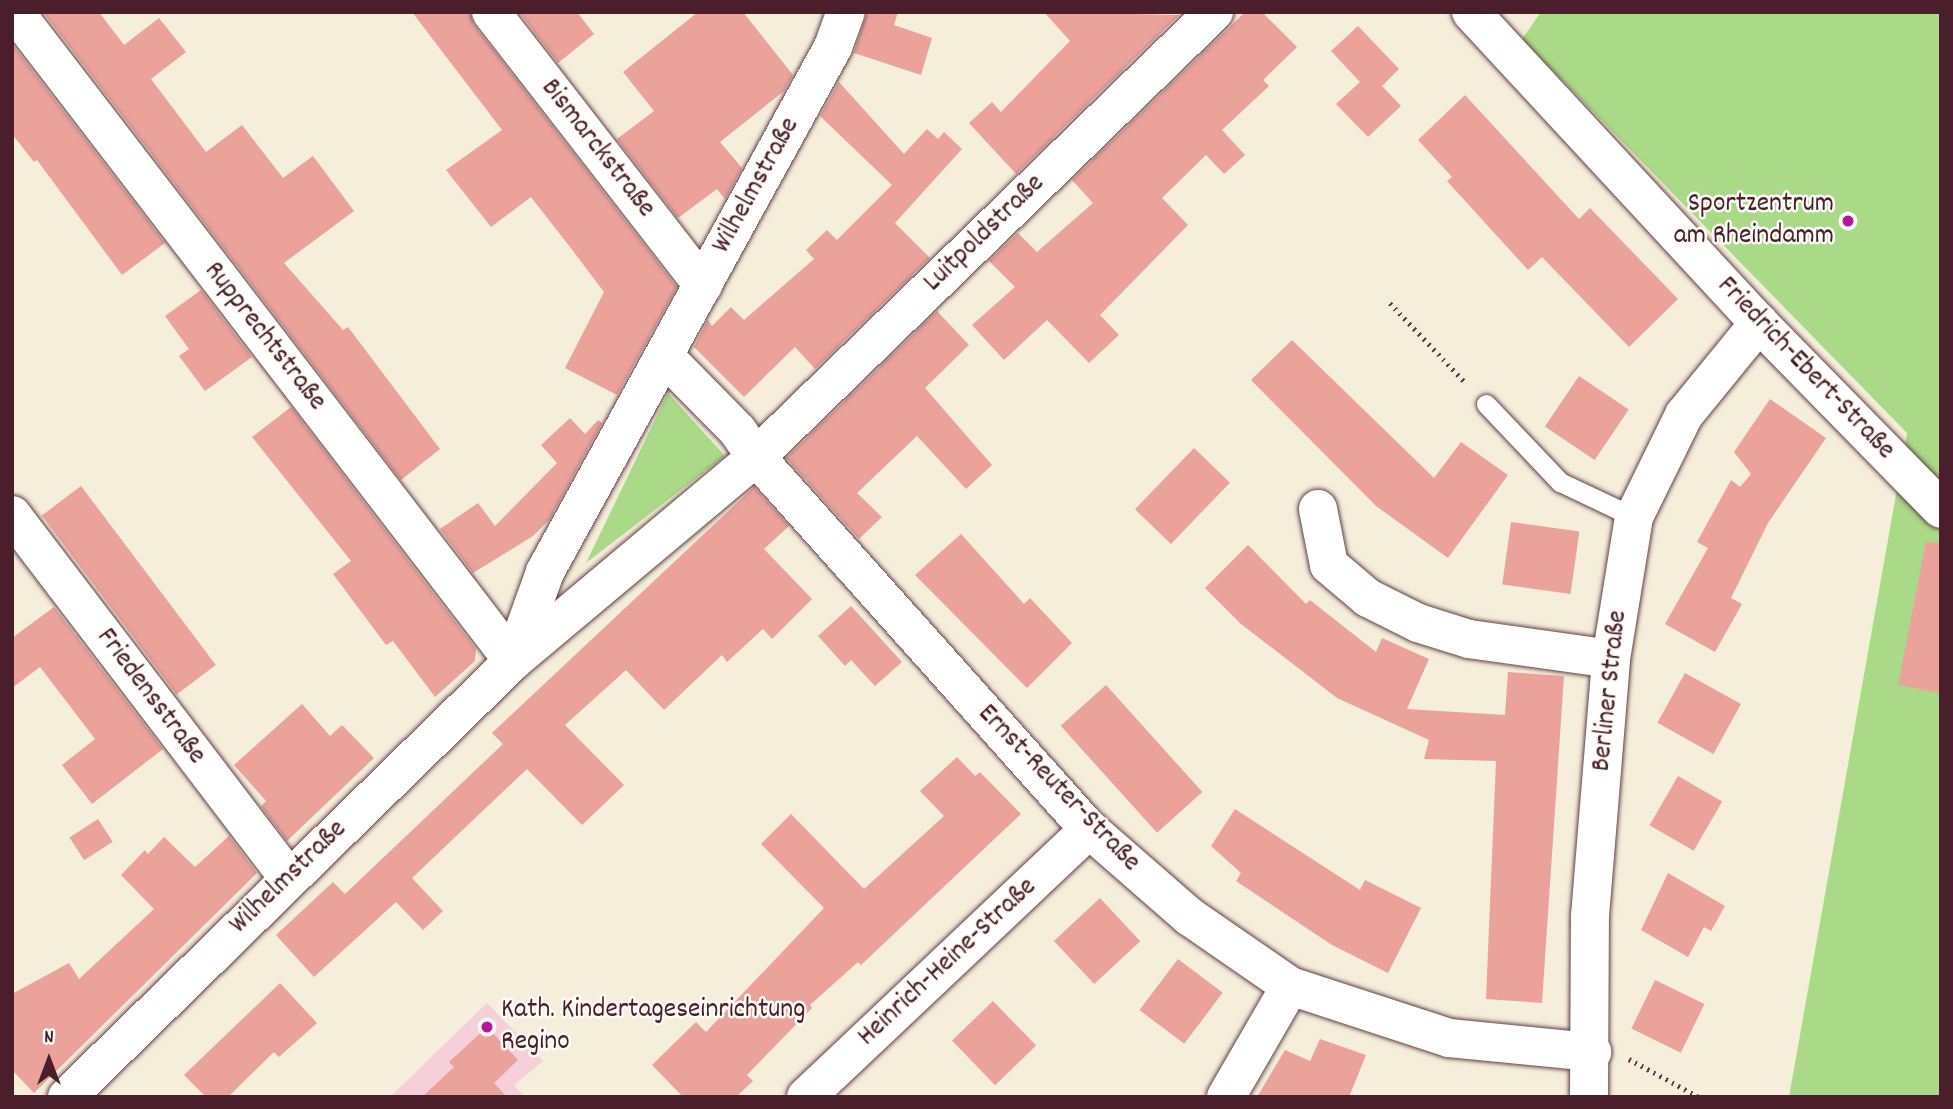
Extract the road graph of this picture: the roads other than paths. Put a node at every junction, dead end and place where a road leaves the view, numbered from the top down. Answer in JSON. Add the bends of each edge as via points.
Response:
{"nodes":[{"id":1,"x":15,"y":12,"type":"edge"},
{"id":2,"x":491,"y":12,"type":"edge"},
{"id":3,"x":846,"y":12,"type":"edge"},
{"id":4,"x":1214,"y":12,"type":"edge"},
{"id":5,"x":1471,"y":12,"type":"edge"},
{"id":6,"x":703,"y":285,"type":"junction"},
{"id":7,"x":1759,"y":323,"type":"junction"},
{"id":8,"x":665,"y":357,"type":"junction"},
{"id":9,"x":1486,"y":404,"type":"road end"},
{"id":10,"x":756,"y":457,"type":"junction"},
{"id":11,"x":1318,"y":509,"type":"dead end"},
{"id":12,"x":1941,"y":509,"type":"edge"},
{"id":13,"x":12,"y":515,"type":"edge"},
{"id":14,"x":1634,"y":517,"type":"junction"},
{"id":15,"x":1611,"y":659,"type":"junction"},
{"id":16,"x":513,"y":661,"type":"junction"},
{"id":17,"x":1089,"y":829,"type":"junction"},
{"id":18,"x":289,"y":879,"type":"junction"},
{"id":19,"x":1290,"y":986,"type":"junction"},
{"id":20,"x":1592,"y":1052,"type":"junction"},
{"id":21,"x":66,"y":1097,"type":"edge"},
{"id":22,"x":806,"y":1097,"type":"edge"},
{"id":23,"x":1226,"y":1097,"type":"edge"},
{"id":24,"x":1589,"y":1097,"type":"edge"}],
"edges":[{"from":1,"to":16,"type":"street","name":"Rupprechtstraße"},
{"from":2,"to":6,"type":"street","name":"Bismarckstraße"},
{"from":3,"to":6,"type":"street","name":"Wilhelmstraße","via":[[833,47]]},
{"from":4,"to":10,"type":"street","name":"Luitpoldstraße"},
{"from":5,"to":7,"type":"street","name":"Friedrich-Ebert-Straße"},
{"from":6,"to":8,"type":"street","name":"Wilhelmstraße"},
{"from":7,"to":12,"type":"street","name":"Friedrich-Ebert-Straße"},
{"from":7,"to":14,"type":"street","name":"Berliner Straße","via":[[1684,415]]},
{"from":8,"to":10,"type":"street","via":[[738,430]]},
{"from":8,"to":16,"type":"street","name":"Wilhelmstraße","via":[[545,572]]},
{"from":9,"to":14,"type":"lane","via":[[1560,482]]},
{"from":10,"to":16,"type":"street","name":"Wilhelmstraße"},
{"from":10,"to":17,"type":"street","name":"Ernst-Reuter-Straße"},
{"from":11,"to":15,"type":"street","via":[[1329,565],[1381,604],[1418,623],[1469,639]]},
{"from":13,"to":18,"type":"street","name":"Friedensstraße"},
{"from":14,"to":15,"type":"street","name":"Berliner Straße"},
{"from":15,"to":20,"type":"street","name":"Berliner Straße","via":[[1590,916]]},
{"from":16,"to":18,"type":"street","name":"Wilhelmstraße"},
{"from":17,"to":19,"type":"street","name":"Ernst-Reuter-Straße","via":[[1190,917]]},
{"from":17,"to":22,"type":"street","name":"Heinrich-Heine-Straße"},
{"from":18,"to":21,"type":"street","name":"Wilhelmstraße"},
{"from":19,"to":20,"type":"street","name":"Ernst-Reuter-Straße","via":[[1449,1038]]},
{"from":19,"to":23,"type":"street"},
{"from":20,"to":24,"type":"street","name":"Berliner Straße"}]}
